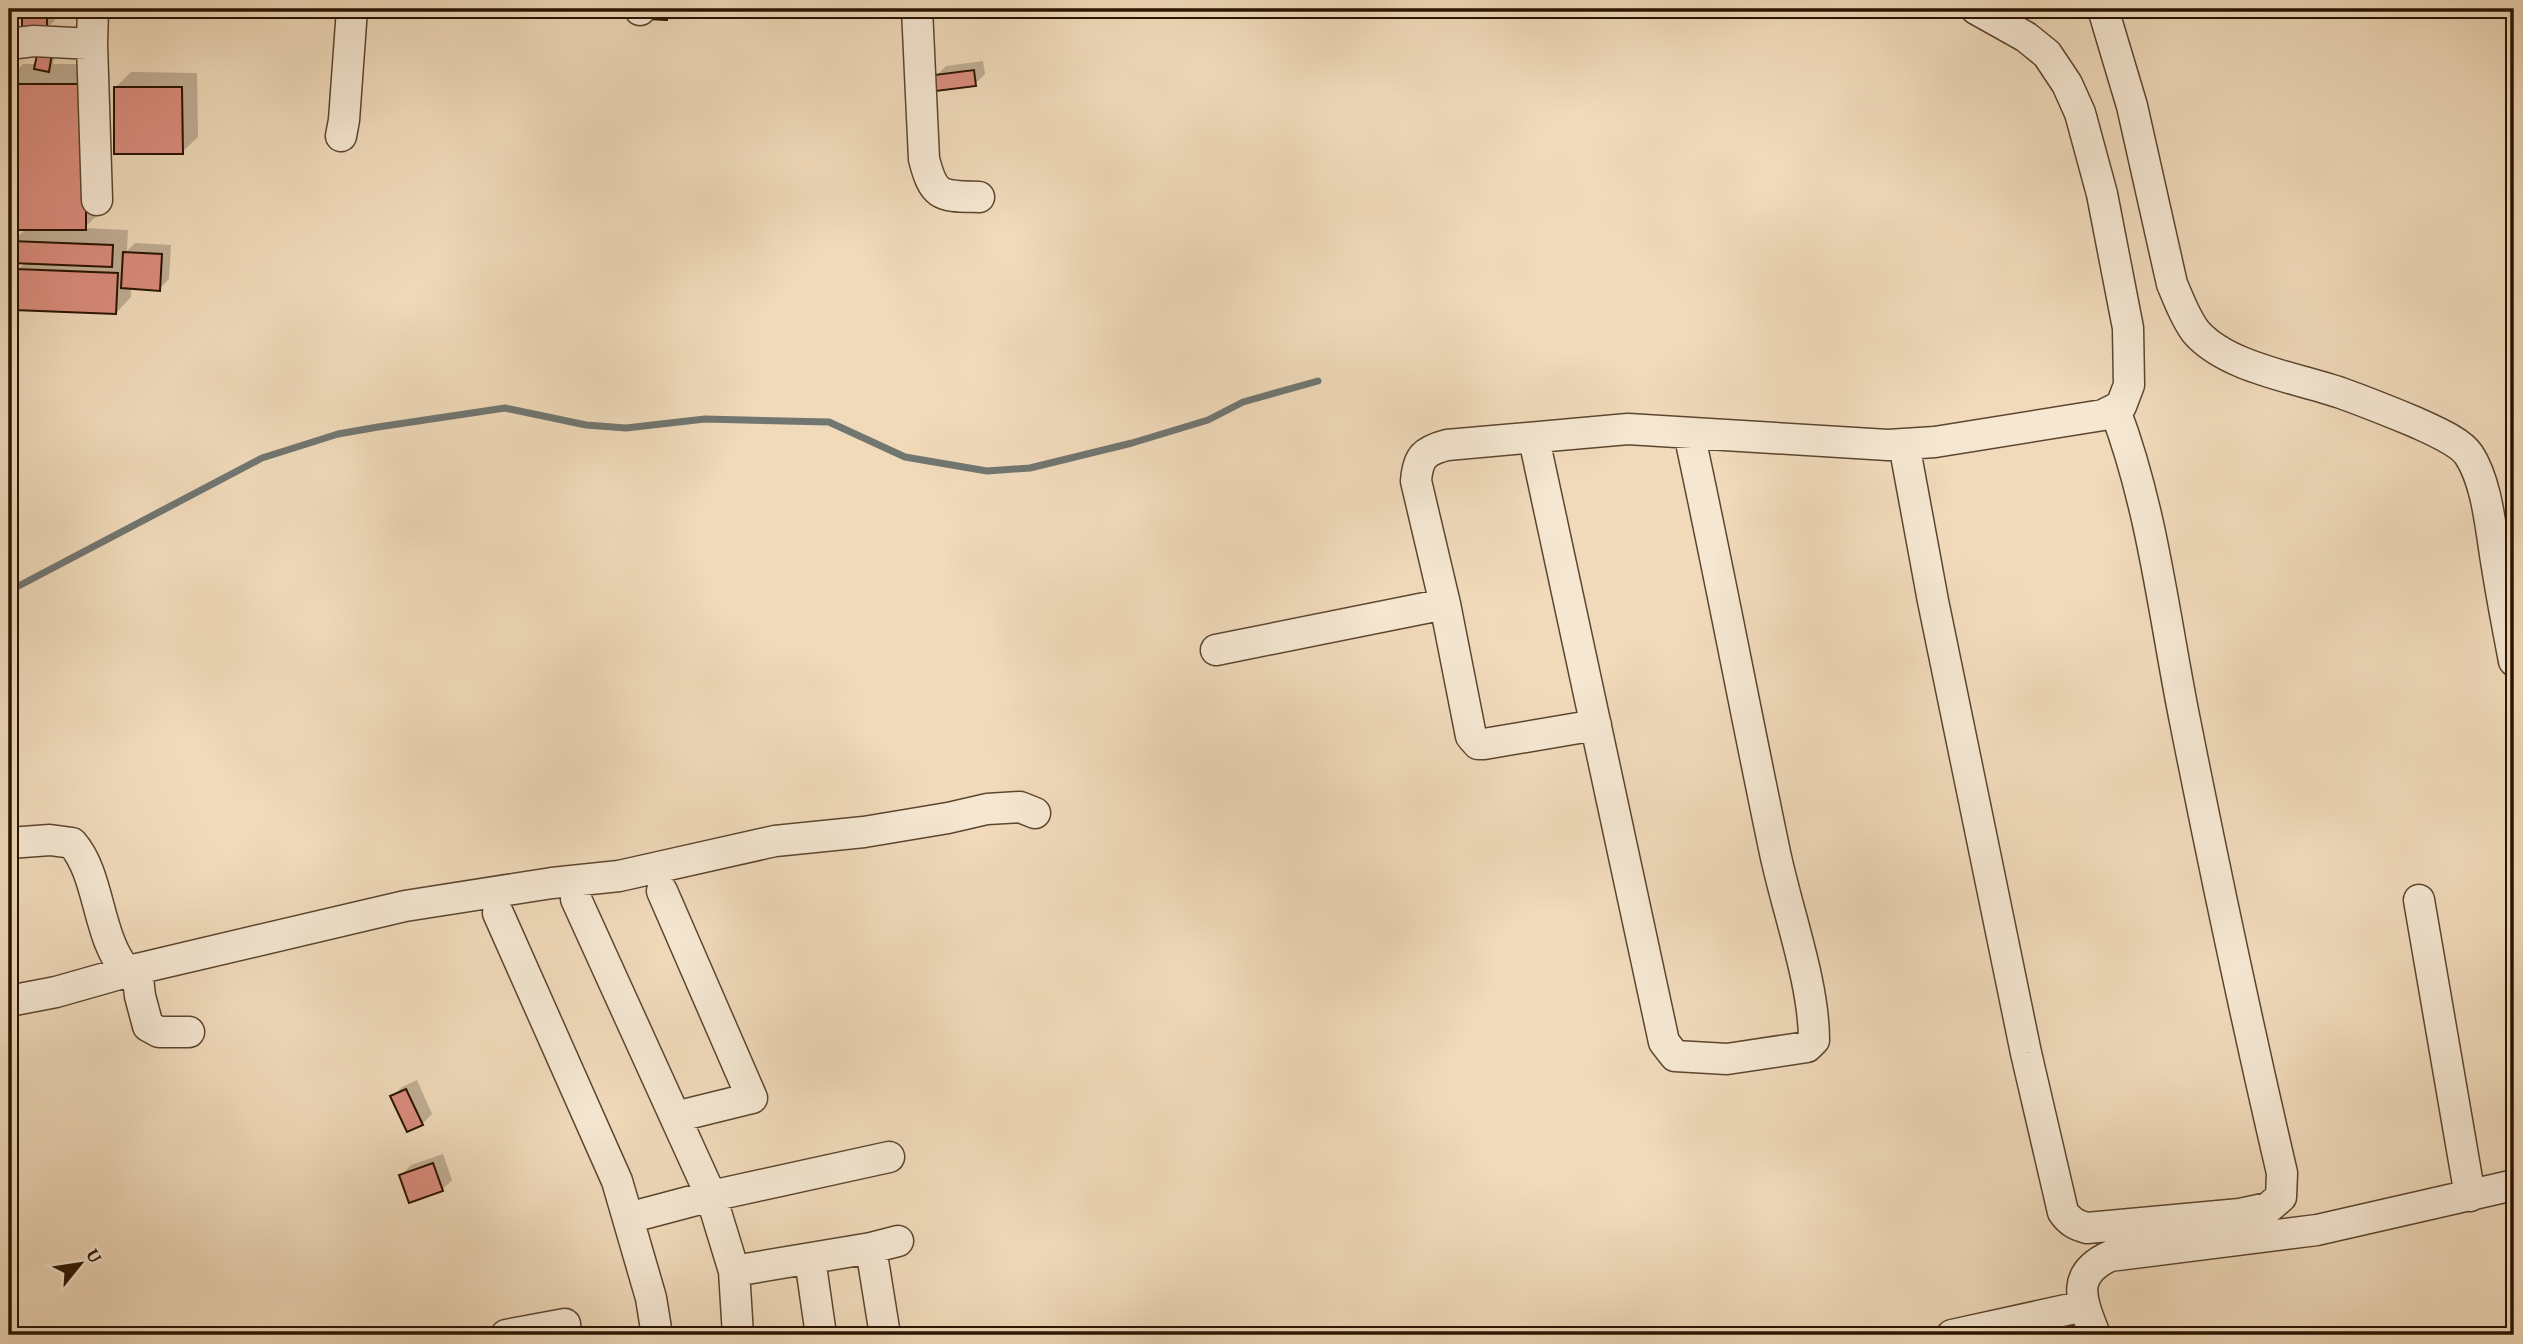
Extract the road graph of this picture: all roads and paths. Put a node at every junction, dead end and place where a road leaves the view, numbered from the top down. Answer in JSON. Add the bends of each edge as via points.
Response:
{"nodes":[{"id":1,"x":93,"y":9,"type":"edge"},
{"id":2,"x":352,"y":9,"type":"edge"},
{"id":3,"x":918,"y":9,"type":"edge"},
{"id":4,"x":1976,"y":9,"type":"edge"},
{"id":5,"x":2103,"y":9,"type":"edge"},
{"id":6,"x":9,"y":44,"type":"edge"},
{"id":7,"x":92,"y":44,"type":"junction"},
{"id":8,"x":341,"y":136,"type":"dead end"},
{"id":9,"x":979,"y":197,"type":"dead end"},
{"id":10,"x":97,"y":200,"type":"dead end"},
{"id":11,"x":2115,"y":410,"type":"junction"},
{"id":12,"x":1689,"y":433,"type":"junction"},
{"id":13,"x":1534,"y":439,"type":"junction"},
{"id":14,"x":1904,"y":444,"type":"junction"},
{"id":15,"x":1445,"y":604,"type":"junction"},
{"id":16,"x":1216,"y":650,"type":"dead end"},
{"id":17,"x":2514,"y":661,"type":"edge"},
{"id":18,"x":1596,"y":725,"type":"junction"},
{"id":19,"x":1035,"y":813,"type":"dead end"},
{"id":20,"x":9,"y":843,"type":"edge"},
{"id":21,"x":662,"y":891,"type":"dead end"},
{"id":22,"x":576,"y":899,"type":"dead end"},
{"id":23,"x":2418,"y":900,"type":"dead end"},
{"id":24,"x":498,"y":913,"type":"dead end"},
{"id":25,"x":132,"y":970,"type":"junction"},
{"id":26,"x":9,"y":1001,"type":"edge"},
{"id":27,"x":190,"y":1032,"type":"dead end"},
{"id":28,"x":675,"y":1117,"type":"junction"},
{"id":29,"x":889,"y":1157,"type":"dead end"},
{"id":30,"x":2514,"y":1185,"type":"edge"},
{"id":31,"x":711,"y":1196,"type":"junction"},
{"id":32,"x":2470,"y":1196,"type":"junction"},
{"id":33,"x":628,"y":1218,"type":"junction"},
{"id":34,"x":810,"y":1259,"type":"junction"},
{"id":35,"x":734,"y":1271,"type":"junction"},
{"id":36,"x":2084,"y":1306,"type":"junction"},
{"id":37,"x":506,"y":1335,"type":"edge"},
{"id":38,"x":566,"y":1335,"type":"edge"},
{"id":39,"x":657,"y":1335,"type":"edge"},
{"id":40,"x":738,"y":1335,"type":"edge"},
{"id":41,"x":821,"y":1335,"type":"edge"},
{"id":42,"x":885,"y":1335,"type":"edge"},
{"id":43,"x":1952,"y":1335,"type":"edge"},
{"id":44,"x":2095,"y":1335,"type":"edge"}],
"edges":[{"from":1,"to":7,"type":"street"},
{"from":2,"to":8,"type":"street"},
{"from":3,"to":9,"type":"street","via":[[928,174],[937,191],[947,196]]},
{"from":4,"to":11,"type":"street","via":[[2048,54],[2080,113],[2102,194],[2128,328],[2129,385]]},
{"from":5,"to":17,"type":"street","via":[[2132,106],[2172,285],[2183,311],[2207,342],[2233,357],[2386,410],[2436,431],[2466,451],[2479,478],[2490,522]]},
{"from":6,"to":7,"type":"street"},
{"from":7,"to":10,"type":"street"},
{"from":11,"to":14,"type":"street"},
{"from":11,"to":14,"type":"street","via":[[2133,456],[2146,511],[2185,721],[2282,1173],[2278,1201],[2269,1208],[2240,1214],[2087,1228],[2068,1220],[2063,1212],[2026,1053]]},
{"from":12,"to":13,"type":"street","via":[[1628,429]]},
{"from":12,"to":14,"type":"street"},
{"from":12,"to":18,"type":"street","via":[[1774,852],[1806,982],[1814,1024],[1814,1040],[1807,1047],[1727,1059],[1691,1058],[1675,1056],[1664,1042]]},
{"from":13,"to":15,"type":"street","via":[[1447,445],[1427,452],[1417,465],[1416,481]]},
{"from":13,"to":18,"type":"street"},
{"from":15,"to":16,"type":"street"},
{"from":15,"to":18,"type":"street","via":[[1471,736],[1478,744]]},
{"from":19,"to":25,"type":"street","via":[[1020,807],[987,809],[864,832],[775,841],[619,876],[405,906]]},
{"from":20,"to":25,"type":"street","via":[[72,843],[83,858],[111,948]]},
{"from":21,"to":28,"type":"street","via":[[752,1098]]},
{"from":22,"to":28,"type":"street"},
{"from":23,"to":32,"type":"street"},
{"from":24,"to":33,"type":"street","via":[[617,1181]]},
{"from":25,"to":26,"type":"street"},
{"from":25,"to":27,"type":"street","via":[[148,1026],[159,1032]]},
{"from":28,"to":31,"type":"street"},
{"from":29,"to":31,"type":"street"},
{"from":30,"to":32,"type":"street"},
{"from":31,"to":33,"type":"street"},
{"from":31,"to":35,"type":"street"},
{"from":32,"to":36,"type":"street","via":[[2317,1230],[2110,1256],[2094,1263],[2084,1277]]},
{"from":33,"to":39,"type":"street"},
{"from":34,"to":35,"type":"street"},
{"from":34,"to":41,"type":"street"},
{"from":34,"to":42,"type":"street","via":[[885,1245]]},
{"from":35,"to":40,"type":"street"},
{"from":36,"to":43,"type":"street"},
{"from":36,"to":44,"type":"street"},
{"from":37,"to":38,"type":"street","via":[[565,1324]]}]}
